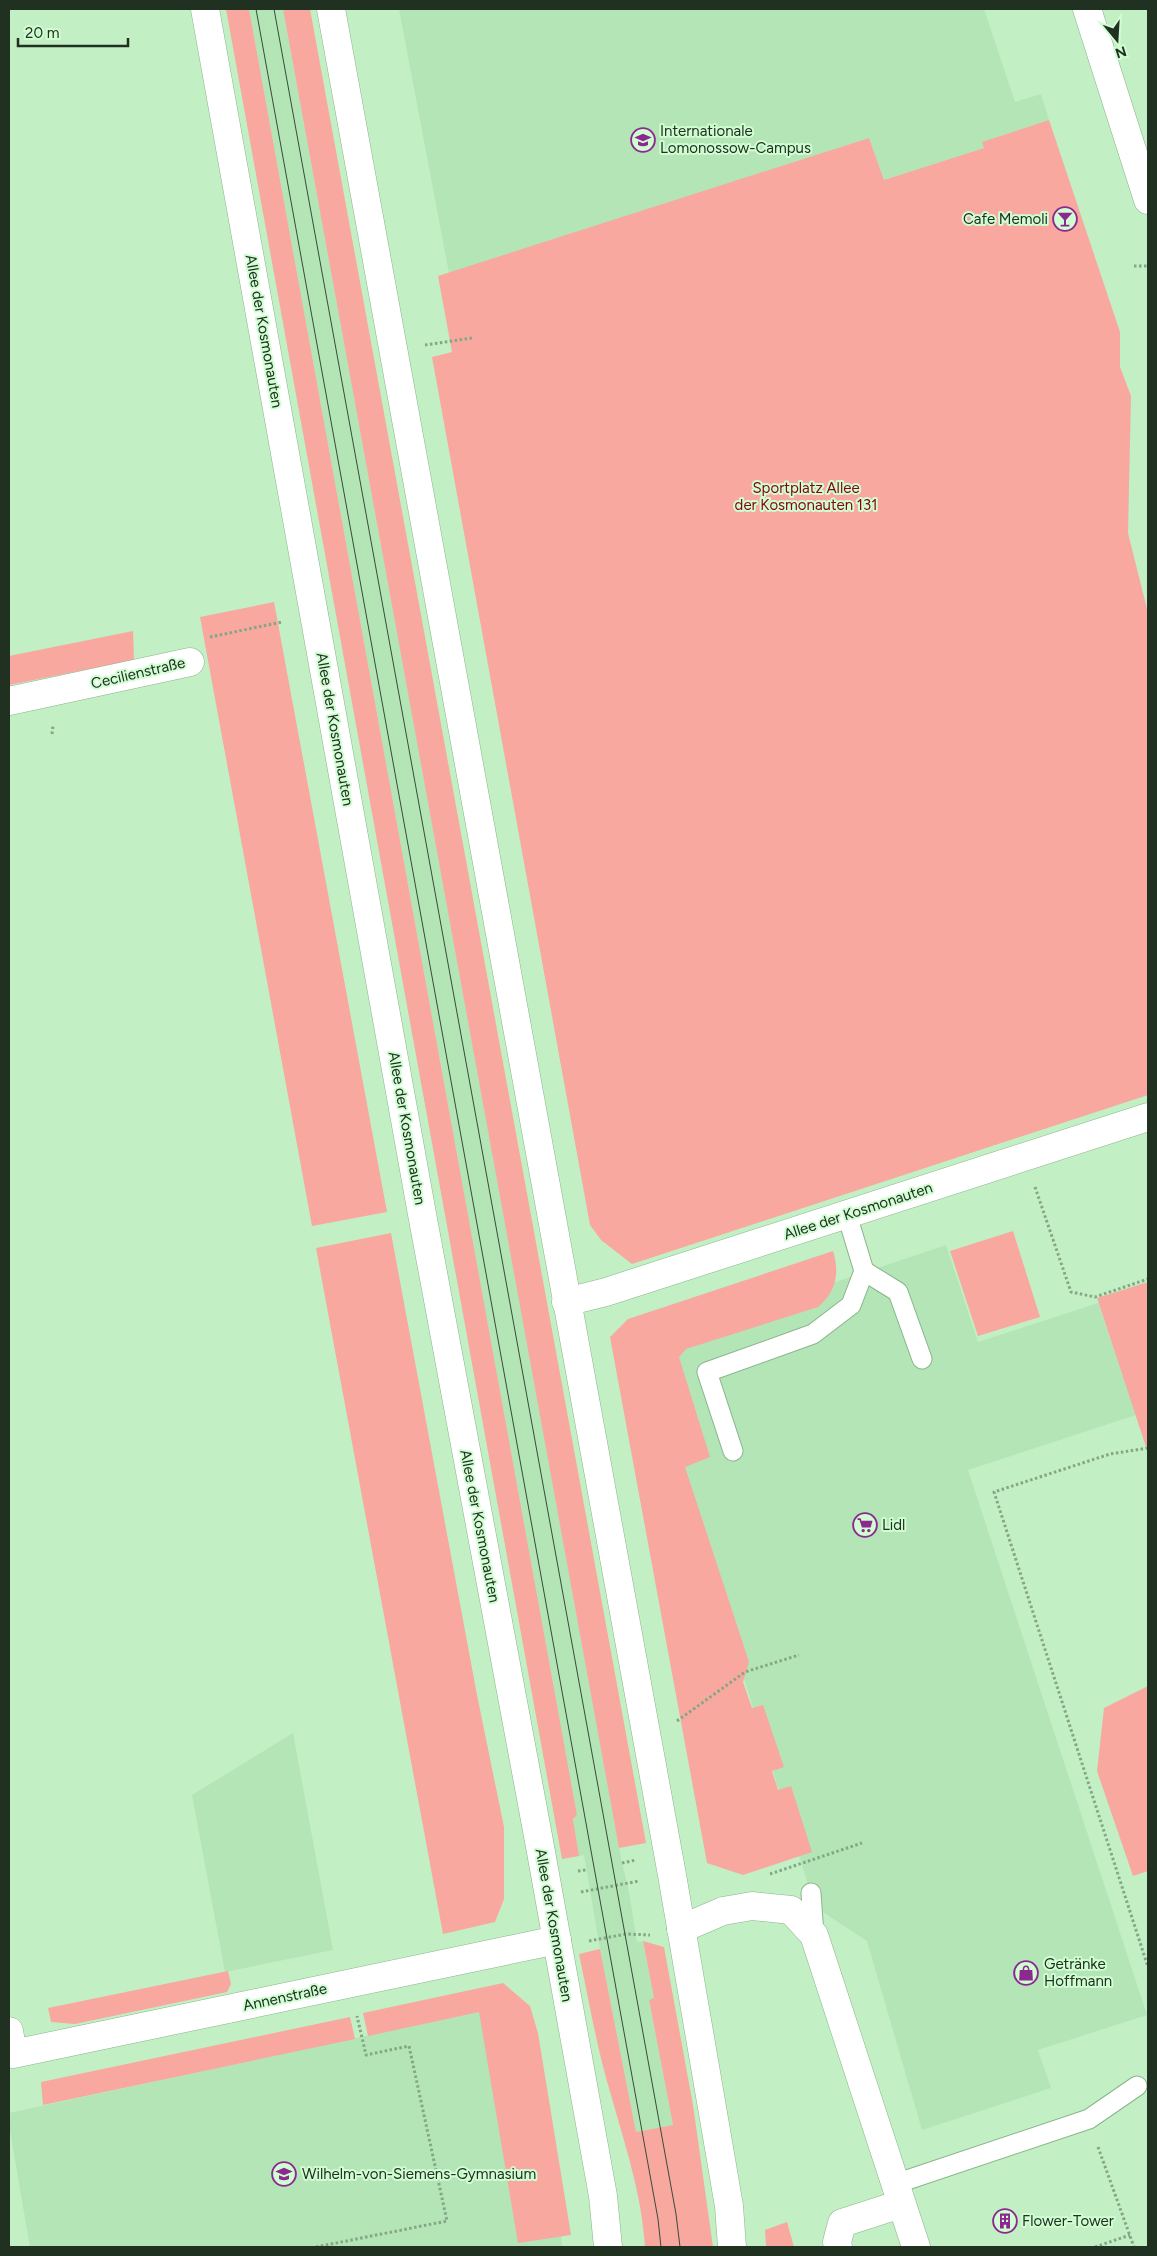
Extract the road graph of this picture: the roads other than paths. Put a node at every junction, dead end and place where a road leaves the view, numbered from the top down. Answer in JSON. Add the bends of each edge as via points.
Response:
{"nodes":[{"id":1,"x":205,"y":9,"type":"edge"},
{"id":2,"x":331,"y":9,"type":"edge"},
{"id":3,"x":1087,"y":9,"type":"edge"},
{"id":4,"x":1148,"y":200,"type":"edge"},
{"id":5,"x":190,"y":662,"type":"road end"},
{"id":6,"x":9,"y":701,"type":"edge"},
{"id":7,"x":1148,"y":1117,"type":"edge"},
{"id":8,"x":847,"y":1215,"type":"junction"},
{"id":9,"x":864,"y":1271,"type":"junction"},
{"id":10,"x":566,"y":1302,"type":"junction"},
{"id":11,"x":922,"y":1359,"type":"dead end"},
{"id":12,"x":733,"y":1451,"type":"dead end"},
{"id":13,"x":810,"y":1893,"type":"dead end"},
{"id":14,"x":681,"y":1929,"type":"junction"},
{"id":15,"x":814,"y":1935,"type":"junction"},
{"id":16,"x":557,"y":1940,"type":"junction"},
{"id":17,"x":11,"y":2043,"type":"edge"},
{"id":18,"x":1137,"y":2086,"type":"dead end"},
{"id":19,"x":898,"y":2194,"type":"junction"},
{"id":20,"x":608,"y":2247,"type":"edge"},
{"id":21,"x":732,"y":2247,"type":"edge"},
{"id":22,"x":838,"y":2247,"type":"edge"},
{"id":23,"x":916,"y":2247,"type":"edge"}],
"edges":[{"from":1,"to":16,"type":"main road","name":"Allee der Kosmonauten","via":[[420,1205]]},
{"from":2,"to":10,"type":"main road"},
{"from":3,"to":4,"type":"main road"},
{"from":5,"to":6,"type":"main road","name":"Cecilienstraße"},
{"from":7,"to":8,"type":"main road","name":"Allee der Kosmonauten"},
{"from":8,"to":9,"type":"lane"},
{"from":8,"to":10,"type":"main road","name":"Allee der Kosmonauten"},
{"from":9,"to":11,"type":"lane","via":[[898,1292]]},
{"from":9,"to":12,"type":"lane","via":[[851,1305],[813,1334],[707,1372]]},
{"from":10,"to":14,"type":"main road"},
{"from":13,"to":15,"type":"lane"},
{"from":14,"to":15,"type":"main road","via":[[722,1911],[752,1906],[791,1910]]},
{"from":14,"to":21,"type":"main road","via":[[729,2206]]},
{"from":15,"to":19,"type":"main road"},
{"from":16,"to":17,"type":"main road","name":"Annenstraße"},
{"from":16,"to":20,"type":"main road","name":"Allee der Kosmonauten","via":[[603,2196]]},
{"from":18,"to":19,"type":"lane","via":[[1089,2119]]},
{"from":19,"to":22,"type":"main road","via":[[842,2223]]},
{"from":19,"to":23,"type":"main road"}]}
